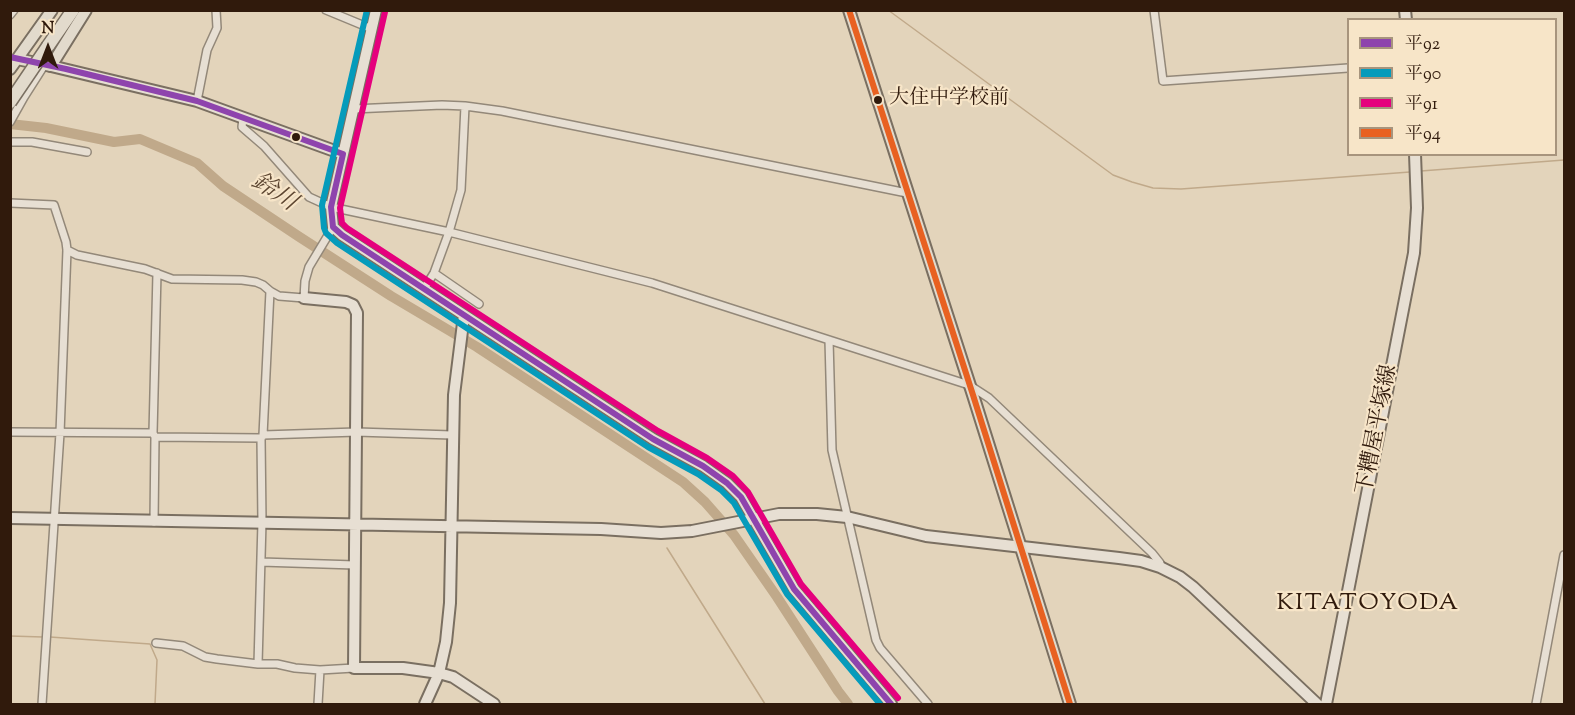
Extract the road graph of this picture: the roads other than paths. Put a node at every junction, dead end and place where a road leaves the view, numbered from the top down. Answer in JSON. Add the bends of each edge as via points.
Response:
{"nodes":[{"id":1,"x":14,"y":10,"type":"edge"},
{"id":2,"x":52,"y":10,"type":"edge"},
{"id":3,"x":65,"y":10,"type":"edge"},
{"id":4,"x":73,"y":10,"type":"edge"},
{"id":5,"x":86,"y":10,"type":"edge"},
{"id":6,"x":216,"y":10,"type":"edge"},
{"id":7,"x":327,"y":10,"type":"edge"},
{"id":8,"x":376,"y":10,"type":"edge"},
{"id":9,"x":849,"y":10,"type":"edge"},
{"id":10,"x":1154,"y":10,"type":"edge"},
{"id":11,"x":10,"y":15,"type":"edge"},
{"id":12,"x":372,"y":29,"type":"junction"},
{"id":13,"x":45,"y":45,"type":"junction"},
{"id":14,"x":14,"y":58,"type":"edge"},
{"id":15,"x":48,"y":65,"type":"junction"},
{"id":16,"x":1347,"y":68,"type":"edge"},
{"id":17,"x":10,"y":69,"type":"edge"},
{"id":18,"x":10,"y":89,"type":"edge"},
{"id":19,"x":17,"y":101,"type":"edge"},
{"id":20,"x":197,"y":101,"type":"junction"},
{"id":21,"x":465,"y":106,"type":"junction"},
{"id":22,"x":353,"y":109,"type":"junction"},
{"id":23,"x":243,"y":117,"type":"junction"},
{"id":24,"x":10,"y":122,"type":"edge"},
{"id":25,"x":10,"y":141,"type":"edge"},
{"id":26,"x":87,"y":152,"type":"dead end"},
{"id":27,"x":344,"y":154,"type":"junction"},
{"id":28,"x":1416,"y":164,"type":"edge"},
{"id":29,"x":907,"y":193,"type":"junction"},
{"id":30,"x":10,"y":203,"type":"edge"},
{"id":31,"x":331,"y":207,"type":"junction"},
{"id":32,"x":333,"y":228,"type":"junction"},
{"id":33,"x":449,"y":232,"type":"junction"},
{"id":34,"x":67,"y":250,"type":"junction"},
{"id":35,"x":157,"y":273,"type":"junction"},
{"id":36,"x":434,"y":273,"type":"junction"},
{"id":37,"x":424,"y":289,"type":"junction"},
{"id":38,"x":270,"y":291,"type":"junction"},
{"id":39,"x":304,"y":298,"type":"junction"},
{"id":40,"x":479,"y":304,"type":"dead end"},
{"id":41,"x":464,"y":317,"type":"junction"},
{"id":42,"x":829,"y":340,"type":"junction"},
{"id":43,"x":969,"y":385,"type":"junction"},
{"id":44,"x":10,"y":432,"type":"edge"},
{"id":45,"x":357,"y":432,"type":"junction"},
{"id":46,"x":60,"y":433,"type":"junction"},
{"id":47,"x":154,"y":435,"type":"junction"},
{"id":48,"x":452,"y":435,"type":"junction"},
{"id":49,"x":262,"y":436,"type":"junction"},
{"id":50,"x":847,"y":517,"type":"junction"},
{"id":51,"x":10,"y":518,"type":"edge"},
{"id":52,"x":54,"y":519,"type":"junction"},
{"id":53,"x":749,"y":519,"type":"junction"},
{"id":54,"x":154,"y":522,"type":"junction"},
{"id":55,"x":261,"y":522,"type":"junction"},
{"id":56,"x":355,"y":524,"type":"junction"},
{"id":57,"x":452,"y":526,"type":"junction"},
{"id":58,"x":1020,"y":546,"type":"junction"},
{"id":59,"x":1564,"y":555,"type":"edge"},
{"id":60,"x":261,"y":562,"type":"junction"},
{"id":61,"x":355,"y":564,"type":"junction"},
{"id":62,"x":1160,"y":567,"type":"junction"},
{"id":63,"x":156,"y":643,"type":"dead end"},
{"id":64,"x":258,"y":664,"type":"junction"},
{"id":65,"x":354,"y":668,"type":"junction"},
{"id":66,"x":320,"y":670,"type":"junction"},
{"id":67,"x":439,"y":673,"type":"junction"},
{"id":68,"x":42,"y":705,"type":"edge"},
{"id":69,"x":318,"y":705,"type":"edge"},
{"id":70,"x":425,"y":705,"type":"edge"},
{"id":71,"x":494,"y":705,"type":"edge"},
{"id":72,"x":891,"y":705,"type":"edge"},
{"id":73,"x":928,"y":705,"type":"edge"},
{"id":74,"x":1070,"y":705,"type":"edge"},
{"id":75,"x":1317,"y":705,"type":"edge"},
{"id":76,"x":1326,"y":705,"type":"edge"},
{"id":77,"x":1536,"y":705,"type":"edge"}],
"edges":[{"from":1,"to":11,"type":"street"},
{"from":2,"to":14,"type":"main road"},
{"from":3,"to":13,"type":"highway"},
{"from":4,"to":13,"type":"highway"},
{"from":5,"to":15,"type":"main road"},
{"from":6,"to":20,"type":"street","via":[[217,28],[207,51]]},
{"from":7,"to":12,"type":"street"},
{"from":8,"to":12,"type":"street"},
{"from":9,"to":29,"type":"main road"},
{"from":10,"to":16,"type":"street","via":[[1162,81]]},
{"from":12,"to":22,"type":"street"},
{"from":13,"to":18,"type":"highway"},
{"from":13,"to":19,"type":"highway","bridge":true},
{"from":14,"to":15,"type":"main road"},
{"from":14,"to":17,"type":"main road"},
{"from":15,"to":19,"type":"street"},
{"from":15,"to":20,"type":"street"},
{"from":19,"to":24,"type":"street"},
{"from":20,"to":23,"type":"street"},
{"from":21,"to":22,"type":"street"},
{"from":21,"to":29,"type":"street"},
{"from":21,"to":33,"type":"street","via":[[461,190]]},
{"from":22,"to":27,"type":"street"},
{"from":23,"to":27,"type":"street"},
{"from":23,"to":31,"type":"street","via":[[242,127],[309,197]]},
{"from":25,"to":26,"type":"street"},
{"from":27,"to":31,"type":"street"},
{"from":28,"to":76,"type":"street","name":"下糟屋平塚線","via":[[1412,266]]},
{"from":29,"to":43,"type":"main road"},
{"from":30,"to":34,"type":"street","via":[[54,205]]},
{"from":31,"to":32,"type":"street"},
{"from":31,"to":33,"type":"street"},
{"from":32,"to":37,"type":"street"},
{"from":32,"to":39,"type":"street","via":[[309,267]]},
{"from":33,"to":36,"type":"street"},
{"from":33,"to":42,"type":"street","via":[[652,283]]},
{"from":34,"to":35,"type":"street"},
{"from":34,"to":46,"type":"street"},
{"from":35,"to":38,"type":"street","via":[[172,279],[256,282]]},
{"from":35,"to":47,"type":"street"},
{"from":36,"to":37,"type":"street"},
{"from":36,"to":40,"type":"street"},
{"from":37,"to":41,"type":"street"},
{"from":38,"to":39,"type":"street","via":[[279,296]]},
{"from":38,"to":49,"type":"street"},
{"from":39,"to":45,"type":"street","via":[[346,302],[357,313]]},
{"from":41,"to":48,"type":"street"},
{"from":41,"to":53,"type":"street","via":[[727,483],[741,498]]},
{"from":42,"to":43,"type":"street"},
{"from":42,"to":50,"type":"street","via":[[832,450]]},
{"from":43,"to":58,"type":"main road"},
{"from":43,"to":62,"type":"street","via":[[989,398],[1145,547]]},
{"from":44,"to":46,"type":"street"},
{"from":45,"to":48,"type":"street"},
{"from":45,"to":49,"type":"street"},
{"from":45,"to":56,"type":"street"},
{"from":46,"to":47,"type":"street"},
{"from":46,"to":52,"type":"street"},
{"from":47,"to":49,"type":"street"},
{"from":47,"to":54,"type":"street"},
{"from":48,"to":57,"type":"street"},
{"from":49,"to":55,"type":"street"},
{"from":50,"to":53,"type":"street","via":[[779,514]]},
{"from":50,"to":58,"type":"street","via":[[926,536]]},
{"from":50,"to":73,"type":"street","via":[[876,640]]},
{"from":51,"to":52,"type":"street"},
{"from":52,"to":54,"type":"street"},
{"from":52,"to":68,"type":"street"},
{"from":53,"to":57,"type":"street","via":[[661,533]]},
{"from":53,"to":72,"type":"street","via":[[794,589]]},
{"from":54,"to":55,"type":"street"},
{"from":55,"to":56,"type":"street"},
{"from":55,"to":60,"type":"street"},
{"from":56,"to":57,"type":"street"},
{"from":56,"to":61,"type":"street"},
{"from":57,"to":67,"type":"street","via":[[450,603]]},
{"from":58,"to":62,"type":"street"},
{"from":58,"to":74,"type":"main road"},
{"from":59,"to":77,"type":"street"},
{"from":60,"to":61,"type":"street"},
{"from":60,"to":64,"type":"street"},
{"from":61,"to":65,"type":"street"},
{"from":62,"to":75,"type":"street","via":[[1193,587]]},
{"from":63,"to":64,"type":"street","via":[[183,646],[205,657]]},
{"from":64,"to":66,"type":"street"},
{"from":65,"to":66,"type":"street"},
{"from":65,"to":67,"type":"street"},
{"from":66,"to":69,"type":"street"},
{"from":67,"to":70,"type":"street"},
{"from":67,"to":71,"type":"street","via":[[453,677]]}]}
